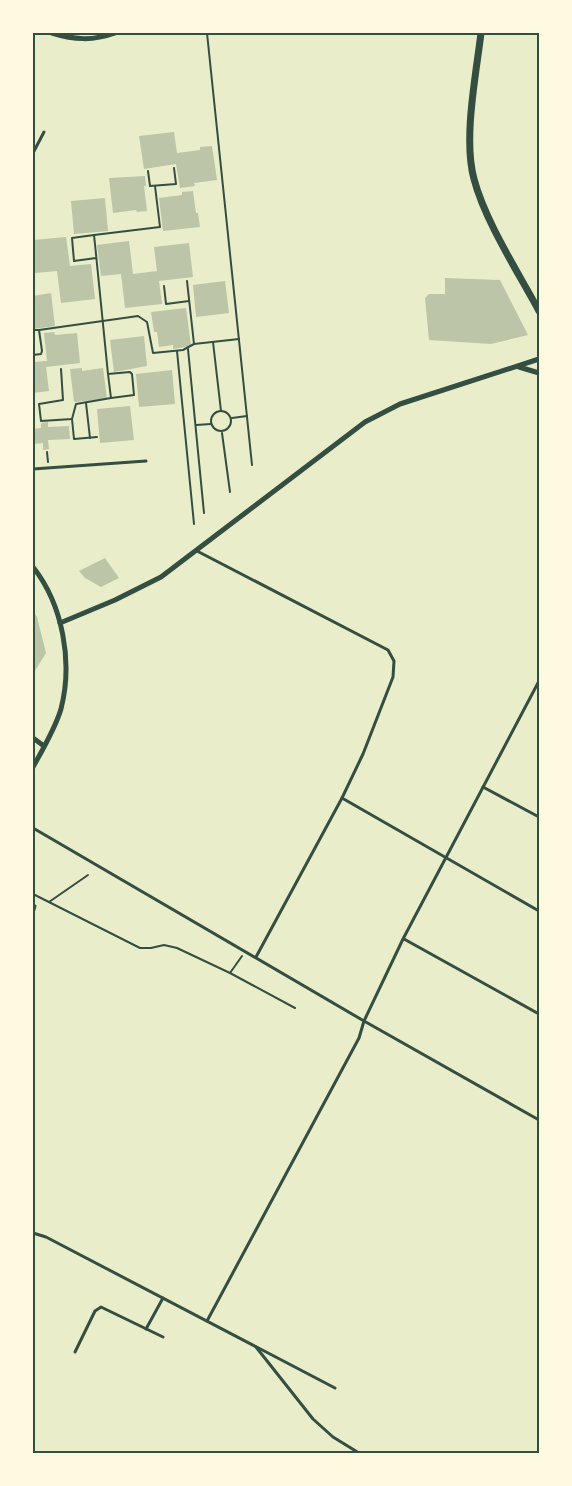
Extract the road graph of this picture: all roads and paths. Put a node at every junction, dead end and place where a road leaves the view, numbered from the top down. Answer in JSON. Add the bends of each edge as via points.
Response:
{"nodes":[{"id":1,"x":52,"y":33,"type":"edge"},
{"id":2,"x":116,"y":33,"type":"edge"},
{"id":3,"x":207,"y":33,"type":"edge"},
{"id":4,"x":481,"y":33,"type":"edge"},
{"id":5,"x":44,"y":132,"type":"dead end"},
{"id":6,"x":33,"y":153,"type":"edge"},
{"id":7,"x":174,"y":168,"type":"dead end"},
{"id":8,"x":148,"y":171,"type":"dead end"},
{"id":9,"x":155,"y":186,"type":"junction"},
{"id":10,"x":94,"y":235,"type":"junction"},
{"id":11,"x":96,"y":258,"type":"junction"},
{"id":12,"x":187,"y":281,"type":"dead end"},
{"id":13,"x":164,"y":286,"type":"dead end"},
{"id":14,"x":189,"y":301,"type":"junction"},
{"id":15,"x":539,"y":311,"type":"edge"},
{"id":16,"x":102,"y":320,"type":"junction"},
{"id":17,"x":33,"y":330,"type":"edge"},
{"id":18,"x":39,"y":330,"type":"junction"},
{"id":19,"x":239,"y":339,"type":"junction"},
{"id":20,"x":213,"y":342,"type":"junction"},
{"id":21,"x":194,"y":344,"type":"junction"},
{"id":22,"x":188,"y":349,"type":"junction"},
{"id":23,"x":177,"y":351,"type":"junction"},
{"id":24,"x":33,"y":354,"type":"edge"},
{"id":25,"x":539,"y":359,"type":"edge"},
{"id":26,"x":517,"y":367,"type":"junction"},
{"id":27,"x":61,"y":369,"type":"dead end"},
{"id":28,"x":539,"y":373,"type":"edge"},
{"id":29,"x":108,"y":374,"type":"junction"},
{"id":30,"x":111,"y":398,"type":"junction"},
{"id":31,"x":86,"y":403,"type":"junction"},
{"id":32,"x":221,"y":411,"type":"junction"},
{"id":33,"x":247,"y":417,"type":"junction"},
{"id":34,"x":231,"y":418,"type":"junction"},
{"id":35,"x":72,"y":419,"type":"junction"},
{"id":36,"x":211,"y":424,"type":"junction"},
{"id":37,"x":195,"y":426,"type":"junction"},
{"id":38,"x":222,"y":432,"type":"junction"},
{"id":39,"x":97,"y":437,"type":"dead end"},
{"id":40,"x":90,"y":438,"type":"junction"},
{"id":41,"x":47,"y":452,"type":"dead end"},
{"id":42,"x":146,"y":461,"type":"dead end"},
{"id":43,"x":252,"y":465,"type":"dead end"},
{"id":44,"x":48,"y":468,"type":"junction"},
{"id":45,"x":33,"y":469,"type":"edge"},
{"id":46,"x":230,"y":492,"type":"dead end"},
{"id":47,"x":204,"y":513,"type":"dead end"},
{"id":48,"x":194,"y":524,"type":"dead end"},
{"id":49,"x":197,"y":551,"type":"junction"},
{"id":50,"x":33,"y":567,"type":"edge"},
{"id":51,"x":60,"y":623,"type":"junction"},
{"id":52,"x":539,"y":681,"type":"edge"},
{"id":53,"x":533,"y":692,"type":"junction"},
{"id":54,"x":539,"y":695,"type":"edge"},
{"id":55,"x":33,"y":738,"type":"edge"},
{"id":56,"x":44,"y":746,"type":"junction"},
{"id":57,"x":33,"y":767,"type":"edge"},
{"id":58,"x":483,"y":788,"type":"junction"},
{"id":59,"x":342,"y":798,"type":"junction"},
{"id":60,"x":539,"y":817,"type":"edge"},
{"id":61,"x":33,"y":828,"type":"edge"},
{"id":62,"x":446,"y":858,"type":"junction"},
{"id":63,"x":88,"y":875,"type":"dead end"},
{"id":64,"x":33,"y":894,"type":"edge"},
{"id":65,"x":49,"y":903,"type":"junction"},
{"id":66,"x":35,"y":906,"type":"dead end"},
{"id":67,"x":539,"y":911,"type":"edge"},
{"id":68,"x":33,"y":913,"type":"edge"},
{"id":69,"x":403,"y":939,"type":"junction"},
{"id":70,"x":246,"y":952,"type":"junction"},
{"id":71,"x":256,"y":958,"type":"junction"},
{"id":72,"x":230,"y":973,"type":"junction"},
{"id":73,"x":295,"y":1008,"type":"dead end"},
{"id":74,"x":539,"y":1014,"type":"edge"},
{"id":75,"x":364,"y":1021,"type":"junction"},
{"id":76,"x":539,"y":1120,"type":"edge"},
{"id":77,"x":33,"y":1233,"type":"edge"},
{"id":78,"x":163,"y":1298,"type":"junction"},
{"id":79,"x":207,"y":1321,"type":"junction"},
{"id":80,"x":146,"y":1329,"type":"junction"},
{"id":81,"x":163,"y":1337,"type":"dead end"},
{"id":82,"x":254,"y":1345,"type":"junction"},
{"id":83,"x":75,"y":1352,"type":"dead end"},
{"id":84,"x":335,"y":1388,"type":"dead end"},
{"id":85,"x":359,"y":1453,"type":"edge"}],
"edges":[{"from":1,"to":2,"type":"street","via":[[91,39]]},
{"from":3,"to":19,"type":"path"},
{"from":4,"to":15,"type":"street","via":[[470,130],[473,178],[489,217]]},
{"from":5,"to":6,"type":"lane"},
{"from":7,"to":9,"type":"path","via":[[176,184]]},
{"from":8,"to":9,"type":"path","via":[[150,186]]},
{"from":9,"to":10,"type":"path","via":[[160,227]]},
{"from":10,"to":11,"type":"path"},
{"from":10,"to":11,"type":"path","via":[[71,239],[74,261]]},
{"from":11,"to":16,"type":"path"},
{"from":12,"to":14,"type":"path"},
{"from":13,"to":14,"type":"path","via":[[166,304]]},
{"from":14,"to":21,"type":"path"},
{"from":16,"to":18,"type":"path"},
{"from":16,"to":23,"type":"path","via":[[142,317],[147,322],[153,353]]},
{"from":16,"to":29,"type":"path"},
{"from":17,"to":18,"type":"path"},
{"from":18,"to":24,"type":"path","via":[[42,352]]},
{"from":19,"to":20,"type":"path"},
{"from":19,"to":33,"type":"path"},
{"from":20,"to":21,"type":"path"},
{"from":20,"to":32,"type":"path"},
{"from":21,"to":22,"type":"path"},
{"from":22,"to":23,"type":"path"},
{"from":22,"to":37,"type":"path"},
{"from":23,"to":48,"type":"path"},
{"from":25,"to":26,"type":"street"},
{"from":26,"to":28,"type":"street"},
{"from":26,"to":49,"type":"street","via":[[435,391],[365,422]]},
{"from":27,"to":35,"type":"path","via":[[63,400],[40,403],[39,419]]},
{"from":29,"to":30,"type":"path"},
{"from":29,"to":30,"type":"path","via":[[132,374],[134,395]]},
{"from":30,"to":31,"type":"path"},
{"from":31,"to":35,"type":"path","via":[[76,404]]},
{"from":31,"to":40,"type":"path"},
{"from":32,"to":34,"type":"path"},
{"from":32,"to":36,"type":"path","via":[[212,416]]},
{"from":33,"to":34,"type":"path"},
{"from":33,"to":43,"type":"path"},
{"from":34,"to":38,"type":"path","via":[[231,425]]},
{"from":35,"to":40,"type":"path","via":[[74,439]]},
{"from":36,"to":37,"type":"path"},
{"from":36,"to":38,"type":"path"},
{"from":37,"to":47,"type":"path"},
{"from":38,"to":46,"type":"path"},
{"from":39,"to":40,"type":"path"},
{"from":41,"to":44,"type":"path"},
{"from":42,"to":44,"type":"lane"},
{"from":44,"to":45,"type":"lane"},
{"from":49,"to":51,"type":"street","via":[[161,577]]},
{"from":49,"to":59,"type":"lane","via":[[391,654],[393,677]]},
{"from":50,"to":51,"type":"street","via":[[48,590]]},
{"from":51,"to":56,"type":"street","via":[[65,690],[61,710]]},
{"from":52,"to":53,"type":"lane"},
{"from":53,"to":54,"type":"lane"},
{"from":53,"to":58,"type":"lane"},
{"from":55,"to":56,"type":"street"},
{"from":56,"to":57,"type":"street"},
{"from":58,"to":60,"type":"lane"},
{"from":58,"to":62,"type":"lane"},
{"from":59,"to":62,"type":"lane"},
{"from":59,"to":71,"type":"lane"},
{"from":61,"to":70,"type":"lane"},
{"from":62,"to":67,"type":"lane"},
{"from":62,"to":69,"type":"lane"},
{"from":63,"to":65,"type":"path"},
{"from":64,"to":65,"type":"path"},
{"from":65,"to":72,"type":"path","via":[[140,948],[173,946]]},
{"from":66,"to":68,"type":"lane"},
{"from":69,"to":74,"type":"lane"},
{"from":69,"to":75,"type":"lane"},
{"from":70,"to":71,"type":"lane"},
{"from":70,"to":72,"type":"path"},
{"from":71,"to":75,"type":"lane"},
{"from":72,"to":73,"type":"path"},
{"from":75,"to":76,"type":"lane"},
{"from":75,"to":79,"type":"lane","via":[[359,1038]]},
{"from":77,"to":78,"type":"lane"},
{"from":78,"to":79,"type":"lane"},
{"from":78,"to":80,"type":"lane"},
{"from":79,"to":82,"type":"lane"},
{"from":80,"to":81,"type":"lane"},
{"from":80,"to":83,"type":"lane","via":[[101,1307],[95,1311]]},
{"from":82,"to":84,"type":"lane"},
{"from":82,"to":85,"type":"lane","via":[[313,1419]]}]}
